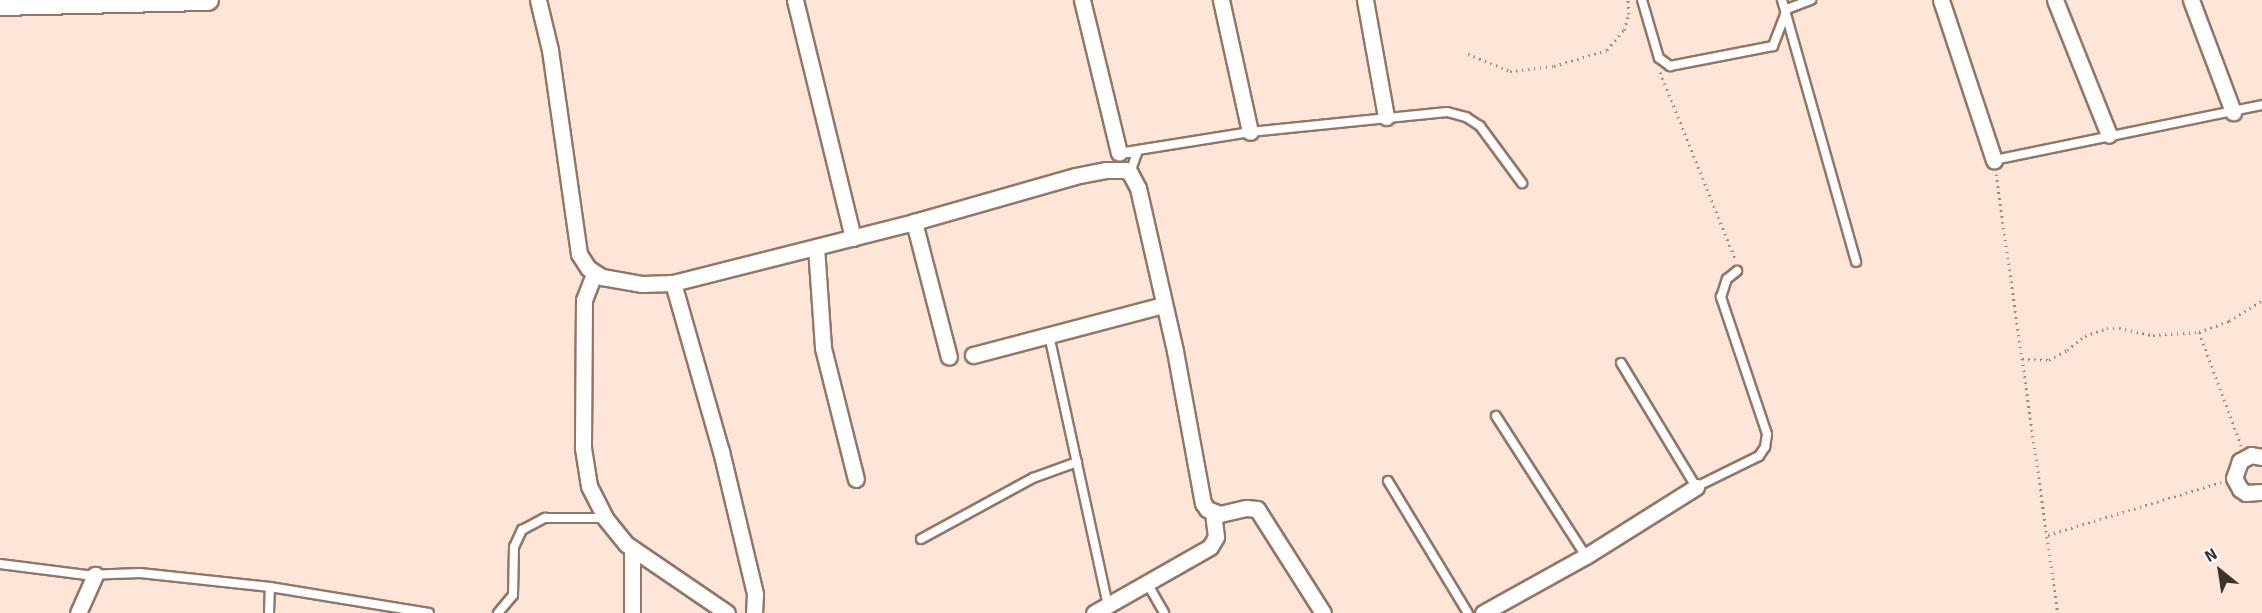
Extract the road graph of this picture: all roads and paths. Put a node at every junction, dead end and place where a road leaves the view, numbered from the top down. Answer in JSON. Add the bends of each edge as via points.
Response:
{"nodes":[{"id":1,"x":196,"y":0,"type":"edge"},
{"id":2,"x":538,"y":0,"type":"edge"},
{"id":3,"x":795,"y":0,"type":"edge"},
{"id":4,"x":1082,"y":0,"type":"edge"},
{"id":5,"x":1221,"y":0,"type":"edge"},
{"id":6,"x":1365,"y":0,"type":"edge"},
{"id":7,"x":1628,"y":0,"type":"edge"},
{"id":8,"x":1642,"y":0,"type":"edge"},
{"id":9,"x":1782,"y":0,"type":"edge"},
{"id":10,"x":1810,"y":0,"type":"edge"},
{"id":11,"x":1941,"y":0,"type":"edge"},
{"id":12,"x":2055,"y":0,"type":"edge"},
{"id":13,"x":2192,"y":0,"type":"edge"},
{"id":14,"x":39,"y":2,"type":"edge"},
{"id":15,"x":0,"y":5,"type":"edge"},
{"id":16,"x":1786,"y":12,"type":"junction"},
{"id":17,"x":1468,"y":54,"type":"dead end"},
{"id":18,"x":1662,"y":62,"type":"junction"},
{"id":19,"x":2262,"y":105,"type":"edge"},
{"id":20,"x":2233,"y":112,"type":"junction"},
{"id":21,"x":1386,"y":117,"type":"junction"},
{"id":22,"x":1250,"y":132,"type":"junction"},
{"id":23,"x":2109,"y":135,"type":"junction"},
{"id":24,"x":1119,"y":153,"type":"junction"},
{"id":25,"x":1994,"y":160,"type":"junction"},
{"id":26,"x":1130,"y":173,"type":"junction"},
{"id":27,"x":1522,"y":183,"type":"dead end"},
{"id":28,"x":914,"y":222,"type":"junction"},
{"id":29,"x":853,"y":238,"type":"junction"},
{"id":30,"x":816,"y":247,"type":"junction"},
{"id":31,"x":1856,"y":262,"type":"dead end"},
{"id":32,"x":1737,"y":271,"type":"joint"},
{"id":33,"x":594,"y":274,"type":"junction"},
{"id":34,"x":673,"y":283,"type":"junction"},
{"id":35,"x":2262,"y":300,"type":"edge"},
{"id":36,"x":1164,"y":305,"type":"junction"},
{"id":37,"x":2199,"y":332,"type":"junction"},
{"id":38,"x":1049,"y":335,"type":"junction"},
{"id":39,"x":974,"y":355,"type":"dead end"},
{"id":40,"x":949,"y":357,"type":"dead end"},
{"id":41,"x":2022,"y":359,"type":"junction"},
{"id":42,"x":1621,"y":363,"type":"dead end"},
{"id":43,"x":1497,"y":416,"type":"dead end"},
{"id":44,"x":2246,"y":457,"type":"junction"},
{"id":45,"x":2262,"y":457,"type":"edge"},
{"id":46,"x":1077,"y":462,"type":"junction"},
{"id":47,"x":2234,"y":478,"type":"junction"},
{"id":48,"x":856,"y":479,"type":"dead end"},
{"id":49,"x":1388,"y":481,"type":"dead end"},
{"id":50,"x":1696,"y":488,"type":"junction"},
{"id":51,"x":2261,"y":495,"type":"edge"},
{"id":52,"x":1214,"y":512,"type":"junction"},
{"id":53,"x":605,"y":518,"type":"junction"},
{"id":54,"x":2048,"y":535,"type":"junction"},
{"id":55,"x":921,"y":539,"type":"dead end"},
{"id":56,"x":632,"y":549,"type":"junction"},
{"id":57,"x":1586,"y":556,"type":"junction"},
{"id":58,"x":0,"y":564,"type":"edge"},
{"id":59,"x":95,"y":575,"type":"junction"},
{"id":60,"x":1147,"y":583,"type":"junction"},
{"id":61,"x":270,"y":587,"type":"junction"},
{"id":62,"x":371,"y":604,"type":"junction"},
{"id":63,"x":1108,"y":605,"type":"junction"},
{"id":64,"x":504,"y":609,"type":"edge"},
{"id":65,"x":78,"y":613,"type":"edge"},
{"id":66,"x":269,"y":613,"type":"edge"},
{"id":67,"x":371,"y":613,"type":"edge"},
{"id":68,"x":429,"y":613,"type":"edge"},
{"id":69,"x":498,"y":613,"type":"edge"},
{"id":70,"x":632,"y":613,"type":"edge"},
{"id":71,"x":727,"y":613,"type":"edge"},
{"id":72,"x":754,"y":613,"type":"edge"},
{"id":73,"x":1094,"y":613,"type":"edge"},
{"id":74,"x":1164,"y":613,"type":"edge"},
{"id":75,"x":1323,"y":613,"type":"edge"},
{"id":76,"x":1468,"y":613,"type":"edge"},
{"id":77,"x":1483,"y":613,"type":"edge"},
{"id":78,"x":2058,"y":613,"type":"edge"}],
"edges":[{"from":1,"to":14,"type":"street"},
{"from":2,"to":33,"type":"street","via":[[550,50],[577,246],[582,262]]},
{"from":3,"to":29,"type":"street"},
{"from":4,"to":24,"type":"street"},
{"from":5,"to":22,"type":"street"},
{"from":6,"to":21,"type":"street"},
{"from":7,"to":17,"type":"path","via":[[1624,30],[1607,50],[1554,66],[1510,71]]},
{"from":8,"to":18,"type":"lane"},
{"from":9,"to":16,"type":"lane"},
{"from":10,"to":16,"type":"lane"},
{"from":11,"to":25,"type":"street"},
{"from":12,"to":23,"type":"street"},
{"from":13,"to":20,"type":"street"},
{"from":14,"to":15,"type":"street"},
{"from":16,"to":18,"type":"lane","via":[[1773,46],[1675,65]]},
{"from":16,"to":31,"type":"lane"},
{"from":18,"to":32,"type":"path","via":[[1661,78]]},
{"from":19,"to":20,"type":"lane"},
{"from":20,"to":23,"type":"lane"},
{"from":21,"to":22,"type":"lane"},
{"from":21,"to":27,"type":"lane","via":[[1447,112],[1466,117],[1486,132]]},
{"from":22,"to":24,"type":"lane"},
{"from":23,"to":25,"type":"lane"},
{"from":24,"to":26,"type":"lane","via":[[1137,153]]},
{"from":25,"to":41,"type":"path"},
{"from":26,"to":28,"type":"street","via":[[1106,170],[1075,176]]},
{"from":26,"to":36,"type":"street","via":[[1138,188]]},
{"from":28,"to":29,"type":"street"},
{"from":28,"to":40,"type":"street"},
{"from":29,"to":30,"type":"street"},
{"from":30,"to":34,"type":"street"},
{"from":30,"to":48,"type":"street","via":[[823,348]]},
{"from":32,"to":50,"type":"lane","via":[[1727,279],[1721,297],[1767,440],[1754,459]]},
{"from":33,"to":34,"type":"street","via":[[626,282]]},
{"from":33,"to":53,"type":"street","via":[[584,300],[583,448],[589,486]]},
{"from":34,"to":72,"type":"street","via":[[721,451],[755,594]]},
{"from":35,"to":37,"type":"path","via":[[2229,321]]},
{"from":36,"to":38,"type":"street"},
{"from":36,"to":52,"type":"street","via":[[1176,351],[1201,497]]},
{"from":37,"to":41,"type":"path","via":[[2154,335],[2107,328],[2085,336],[2049,360]]},
{"from":37,"to":44,"type":"path"},
{"from":38,"to":39,"type":"street"},
{"from":38,"to":46,"type":"lane"},
{"from":41,"to":54,"type":"path"},
{"from":42,"to":50,"type":"lane"},
{"from":43,"to":57,"type":"lane"},
{"from":44,"to":45,"type":"street"},
{"from":44,"to":47,"type":"street","via":[[2236,465]]},
{"from":46,"to":55,"type":"lane","via":[[1033,478]]},
{"from":46,"to":63,"type":"lane"},
{"from":47,"to":51,"type":"street","via":[[2246,493]]},
{"from":47,"to":54,"type":"path"},
{"from":49,"to":76,"type":"lane"},
{"from":50,"to":57,"type":"street"},
{"from":52,"to":60,"type":"street","via":[[1216,537],[1210,547]]},
{"from":52,"to":75,"type":"street","via":[[1257,509]]},
{"from":53,"to":56,"type":"street"},
{"from":53,"to":64,"type":"lane","via":[[545,518],[522,530],[514,547],[513,596]]},
{"from":54,"to":78,"type":"path"},
{"from":56,"to":70,"type":"street"},
{"from":56,"to":71,"type":"street"},
{"from":57,"to":77,"type":"street"},
{"from":58,"to":59,"type":"lane"},
{"from":59,"to":61,"type":"lane","via":[[141,573]]},
{"from":59,"to":65,"type":"street"},
{"from":60,"to":63,"type":"street"},
{"from":60,"to":74,"type":"lane"},
{"from":61,"to":62,"type":"lane"},
{"from":61,"to":66,"type":"lane"},
{"from":62,"to":67,"type":"lane"},
{"from":62,"to":68,"type":"lane"},
{"from":63,"to":73,"type":"street"},
{"from":64,"to":69,"type":"lane"}]}
